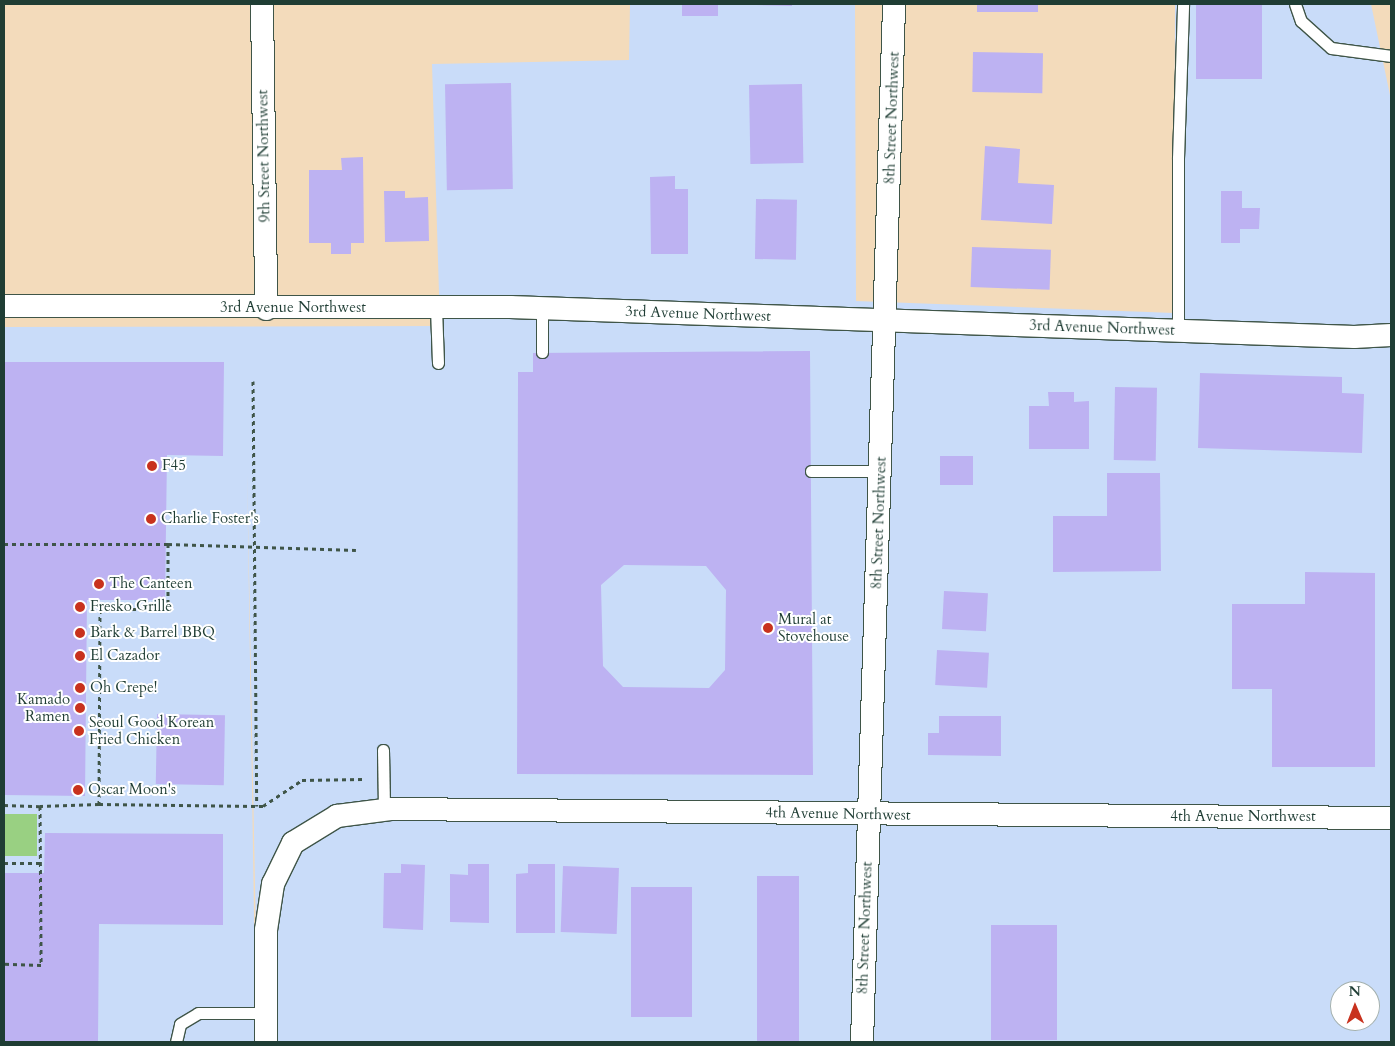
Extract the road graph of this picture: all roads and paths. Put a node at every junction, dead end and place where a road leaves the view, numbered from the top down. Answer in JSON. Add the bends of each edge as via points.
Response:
{"nodes":[{"id":1,"x":262,"y":4,"type":"edge"},
{"id":2,"x":894,"y":4,"type":"edge"},
{"id":3,"x":1184,"y":4,"type":"edge"},
{"id":4,"x":1295,"y":4,"type":"edge"},
{"id":5,"x":1391,"y":56,"type":"edge"},
{"id":6,"x":4,"y":306,"type":"edge"},
{"id":7,"x":436,"y":308,"type":"junction"},
{"id":8,"x":542,"y":308,"type":"junction"},
{"id":9,"x":266,"y":309,"type":"junction"},
{"id":10,"x":886,"y":320,"type":"junction"},
{"id":11,"x":1178,"y":331,"type":"junction"},
{"id":12,"x":1391,"y":335,"type":"edge"},
{"id":13,"x":542,"y":352,"type":"dead end"},
{"id":14,"x":438,"y":363,"type":"dead end"},
{"id":15,"x":253,"y":381,"type":"dead end"},
{"id":16,"x":811,"y":471,"type":"dead end"},
{"id":17,"x":880,"y":471,"type":"junction"},
{"id":18,"x":4,"y":544,"type":"edge"},
{"id":19,"x":168,"y":544,"type":"junction"},
{"id":20,"x":253,"y":547,"type":"junction"},
{"id":21,"x":356,"y":550,"type":"dead end"},
{"id":22,"x":383,"y":750,"type":"dead end"},
{"id":23,"x":384,"y":779,"type":"junction"},
{"id":24,"x":99,"y":804,"type":"junction"},
{"id":25,"x":4,"y":806,"type":"edge"},
{"id":26,"x":40,"y":806,"type":"junction"},
{"id":27,"x":257,"y":806,"type":"junction"},
{"id":28,"x":384,"y":810,"type":"junction"},
{"id":29,"x":869,"y":815,"type":"junction"},
{"id":30,"x":1391,"y":818,"type":"edge"},
{"id":31,"x":4,"y":863,"type":"edge"},
{"id":32,"x":40,"y":864,"type":"junction"},
{"id":33,"x":4,"y":964,"type":"edge"},
{"id":34,"x":266,"y":1014,"type":"junction"},
{"id":35,"x":176,"y":1042,"type":"edge"},
{"id":36,"x":266,"y":1042,"type":"edge"},
{"id":37,"x":862,"y":1042,"type":"edge"}],
"edges":[{"from":1,"to":9,"type":"street","name":"9th Street Northwest"},
{"from":2,"to":10,"type":"street","name":"8th Street Northwest"},
{"from":3,"to":11,"type":"lane","via":[[1178,158]]},
{"from":4,"to":5,"type":"lane","via":[[1301,22],[1331,48]]},
{"from":6,"to":9,"type":"street","name":"3rd Avenue Northwest"},
{"from":7,"to":8,"type":"street","name":"3rd Avenue Northwest"},
{"from":7,"to":9,"type":"street","name":"3rd Avenue Northwest"},
{"from":7,"to":14,"type":"lane"},
{"from":8,"to":10,"type":"street","name":"3rd Avenue Northwest"},
{"from":8,"to":13,"type":"lane"},
{"from":10,"to":11,"type":"street","name":"3rd Avenue Northwest"},
{"from":10,"to":17,"type":"street","name":"8th Street Northwest"},
{"from":11,"to":12,"type":"street","name":"3rd Avenue Northwest","via":[[1354,337]]},
{"from":15,"to":20,"type":"path"},
{"from":16,"to":17,"type":"lane"},
{"from":17,"to":29,"type":"street","name":"8th Street Northwest"},
{"from":18,"to":19,"type":"path"},
{"from":19,"to":20,"type":"path"},
{"from":19,"to":24,"type":"path","via":[[168,609],[100,609]]},
{"from":20,"to":21,"type":"path"},
{"from":20,"to":27,"type":"path"},
{"from":22,"to":23,"type":"lane"},
{"from":23,"to":27,"type":"path","via":[[302,780],[264,806]]},
{"from":23,"to":28,"type":"lane"},
{"from":24,"to":26,"type":"path"},
{"from":24,"to":27,"type":"path"},
{"from":25,"to":26,"type":"path"},
{"from":26,"to":32,"type":"path"},
{"from":28,"to":29,"type":"street","name":"4th Avenue Northwest"},
{"from":28,"to":34,"type":"street","name":"4th Avenue Northwest","via":[[337,816],[293,844],[273,884],[266,930]]},
{"from":29,"to":30,"type":"street","name":"4th Avenue Northwest"},
{"from":29,"to":37,"type":"street","name":"8th Street Northwest"},
{"from":31,"to":32,"type":"path"},
{"from":32,"to":33,"type":"path","via":[[41,964]]},
{"from":34,"to":35,"type":"lane","via":[[198,1013],[180,1024]]},
{"from":34,"to":36,"type":"street"}]}
